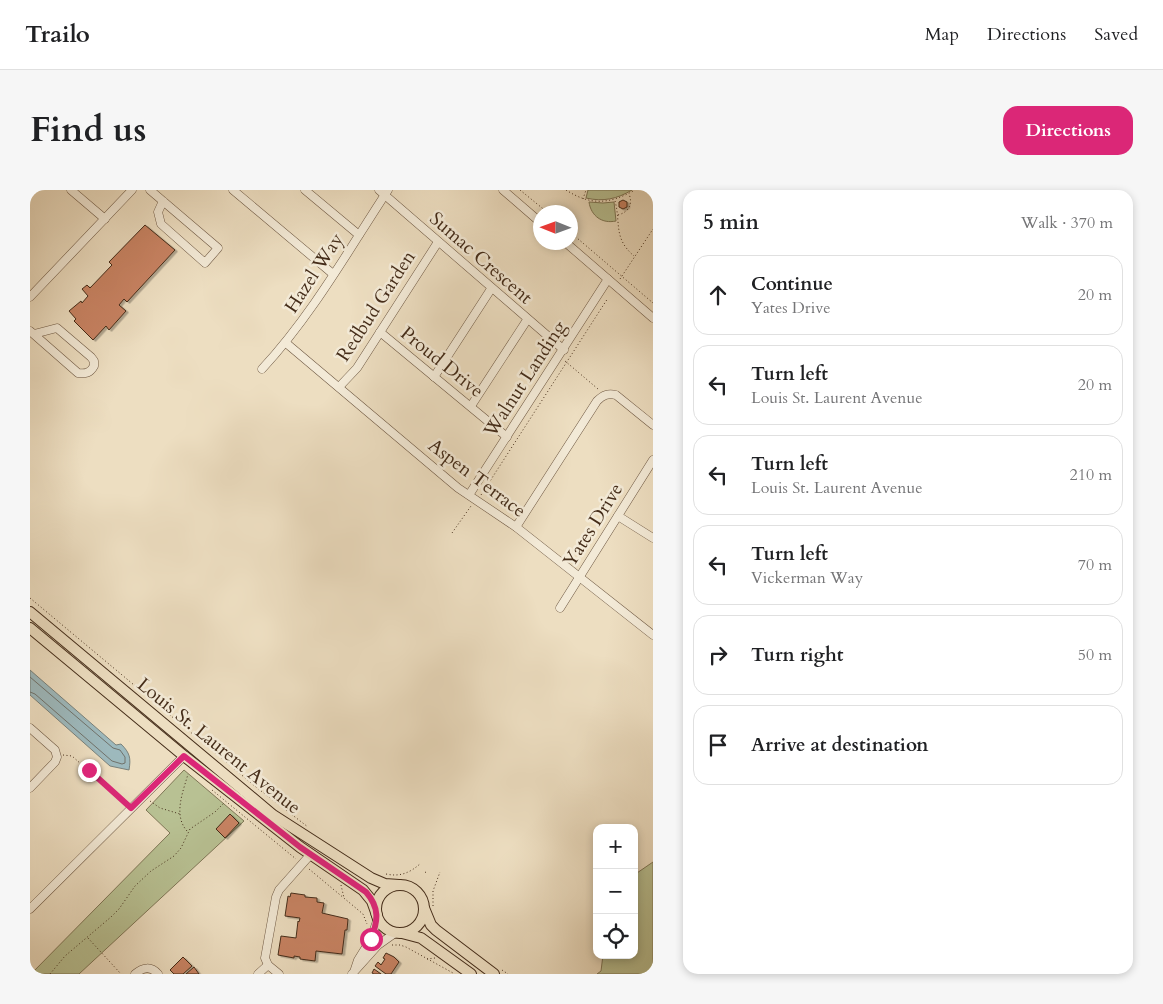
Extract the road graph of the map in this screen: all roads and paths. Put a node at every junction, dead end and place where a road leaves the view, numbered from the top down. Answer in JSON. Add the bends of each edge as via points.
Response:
{"nodes":[{"id":1,"x":71,"y":190,"type":"edge"},
{"id":2,"x":132,"y":190,"type":"edge"},
{"id":3,"x":150,"y":190,"type":"edge"},
{"id":4,"x":306,"y":190,"type":"edge"},
{"id":5,"x":503,"y":190,"type":"edge"},
{"id":6,"x":520,"y":190,"type":"edge"},
{"id":7,"x":566,"y":190,"type":"edge"},
{"id":8,"x":586,"y":190,"type":"edge"},
{"id":9,"x":635,"y":190,"type":"edge"},
{"id":10,"x":237,"y":191,"type":"edge"},
{"id":11,"x":384,"y":192,"type":"edge"},
{"id":12,"x":629,"y":193,"type":"junction"},
{"id":13,"x":583,"y":199,"type":"junction"},
{"id":14,"x":615,"y":200,"type":"junction"},
{"id":15,"x":164,"y":201,"type":"junction"},
{"id":16,"x":538,"y":205,"type":"edge"},
{"id":17,"x":617,"y":215,"type":"junction"},
{"id":18,"x":533,"y":216,"type":"edge"},
{"id":19,"x":104,"y":219,"type":"junction"},
{"id":20,"x":653,"y":229,"type":"edge"},
{"id":21,"x":359,"y":234,"type":"junction"},
{"id":22,"x":578,"y":239,"type":"edge"},
{"id":23,"x":438,"y":242,"type":"junction"},
{"id":24,"x":574,"y":250,"type":"edge"},
{"id":25,"x":635,"y":257,"type":"junction"},
{"id":26,"x":334,"y":274,"type":"junction"},
{"id":27,"x":622,"y":277,"type":"junction"},
{"id":28,"x":608,"y":279,"type":"junction"},
{"id":29,"x":616,"y":286,"type":"junction"},
{"id":30,"x":491,"y":289,"type":"junction"},
{"id":31,"x":30,"y":297,"type":"edge"},
{"id":32,"x":608,"y":298,"type":"dead end"},
{"id":33,"x":653,"y":303,"type":"edge"},
{"id":34,"x":653,"y":318,"type":"edge"},
{"id":35,"x":527,"y":320,"type":"junction"},
{"id":36,"x":380,"y":332,"type":"junction"},
{"id":37,"x":32,"y":333,"type":"edge"},
{"id":38,"x":286,"y":343,"type":"junction"},
{"id":39,"x":563,"y":354,"type":"junction"},
{"id":40,"x":568,"y":362,"type":"junction"},
{"id":41,"x":262,"y":369,"type":"dead end"},
{"id":42,"x":434,"y":377,"type":"junction"},
{"id":43,"x":339,"y":387,"type":"junction"},
{"id":44,"x":603,"y":396,"type":"junction"},
{"id":45,"x":471,"y":406,"type":"junction"},
{"id":46,"x":653,"y":425,"type":"edge"},
{"id":47,"x":507,"y":437,"type":"junction"},
{"id":48,"x":653,"y":460,"type":"edge"},
{"id":49,"x":469,"y":495,"type":"junction"},
{"id":50,"x":480,"y":496,"type":"dead end"},
{"id":51,"x":472,"y":504,"type":"dead end"},
{"id":52,"x":618,"y":516,"type":"junction"},
{"id":53,"x":516,"y":527,"type":"junction"},
{"id":54,"x":452,"y":533,"type":"dead end"},
{"id":55,"x":653,"y":538,"type":"edge"},
{"id":56,"x":579,"y":577,"type":"junction"},
{"id":57,"x":30,"y":598,"type":"edge"},
{"id":58,"x":560,"y":608,"type":"dead end"},
{"id":59,"x":30,"y":612,"type":"edge"},
{"id":60,"x":30,"y":628,"type":"edge"},
{"id":61,"x":653,"y":634,"type":"edge"},
{"id":62,"x":30,"y":728,"type":"edge"},
{"id":63,"x":57,"y":754,"type":"junction"},
{"id":64,"x":184,"y":756,"type":"junction"},
{"id":65,"x":188,"y":774,"type":"dead end"},
{"id":66,"x":30,"y":788,"type":"edge"},
{"id":67,"x":144,"y":795,"type":"junction"},
{"id":68,"x":226,"y":801,"type":"dead end"},
{"id":69,"x":131,"y":808,"type":"junction"},
{"id":70,"x":180,"y":814,"type":"junction"},
{"id":71,"x":309,"y":827,"type":"dead end"},
{"id":72,"x":188,"y":831,"type":"junction"},
{"id":73,"x":311,"y":854,"type":"junction"},
{"id":74,"x":421,"y":863,"type":"dead end"},
{"id":75,"x":440,"y":872,"type":"dead end"},
{"id":76,"x":382,"y":874,"type":"dead end"},
{"id":77,"x":400,"y":885,"type":"junction"},
{"id":78,"x":30,"y":909,"type":"edge"},
{"id":79,"x":429,"y":909,"type":"junction"},
{"id":80,"x":378,"y":916,"type":"junction"},
{"id":81,"x":398,"y":933,"type":"junction"},
{"id":82,"x":88,"y":938,"type":"junction"},
{"id":83,"x":387,"y":947,"type":"dead end"},
{"id":84,"x":268,"y":965,"type":"junction"},
{"id":85,"x":497,"y":971,"type":"edge"},
{"id":86,"x":353,"y":972,"type":"edge"},
{"id":87,"x":50,"y":974,"type":"edge"},
{"id":88,"x":121,"y":974,"type":"edge"},
{"id":89,"x":135,"y":974,"type":"edge"},
{"id":90,"x":158,"y":974,"type":"edge"},
{"id":91,"x":258,"y":974,"type":"edge"},
{"id":92,"x":279,"y":974,"type":"edge"},
{"id":93,"x":457,"y":974,"type":"edge"},
{"id":94,"x":471,"y":974,"type":"edge"},
{"id":95,"x":508,"y":974,"type":"edge"}],
"edges":[{"from":1,"to":19,"type":"street"},
{"from":2,"to":19,"type":"street"},
{"from":3,"to":15,"type":"street"},
{"from":4,"to":21,"type":"street"},
{"from":5,"to":18,"type":"street"},
{"from":6,"to":16,"type":"path"},
{"from":7,"to":13,"type":"path"},
{"from":8,"to":13,"type":"path"},
{"from":9,"to":12,"type":"path"},
{"from":10,"to":26,"type":"street"},
{"from":11,"to":21,"type":"street","name":"Hazel Way"},
{"from":11,"to":23,"type":"street","name":"Sumac Crescent"},
{"from":12,"to":14,"type":"path"},
{"from":12,"to":17,"type":"path","via":[[629,208]]},
{"from":13,"to":14,"type":"path"},
{"from":14,"to":17,"type":"path"},
{"from":15,"to":15,"type":"street","via":[[158,212],[161,224],[205,262],[218,248]]},
{"from":17,"to":25,"type":"path","via":[[619,236]]},
{"from":19,"to":31,"type":"street"},
{"from":20,"to":25,"type":"path"},
{"from":21,"to":26,"type":"street","name":"Hazel Way"},
{"from":22,"to":27,"type":"path"},
{"from":23,"to":30,"type":"street","name":"Sumac Crescent"},
{"from":23,"to":36,"type":"street","name":"Redbud Garden"},
{"from":24,"to":28,"type":"street"},
{"from":25,"to":27,"type":"path"},
{"from":26,"to":38,"type":"street","name":"Hazel Way"},
{"from":27,"to":29,"type":"path"},
{"from":27,"to":33,"type":"path"},
{"from":28,"to":29,"type":"street"},
{"from":28,"to":39,"type":"street","name":"Walnut Landing"},
{"from":29,"to":34,"type":"street"},
{"from":30,"to":35,"type":"street","name":"Sumac Crescent"},
{"from":30,"to":42,"type":"street"},
{"from":32,"to":40,"type":"path"},
{"from":35,"to":39,"type":"street","name":"Sumac Crescent"},
{"from":35,"to":45,"type":"street"},
{"from":36,"to":42,"type":"street","name":"Proud Drive"},
{"from":36,"to":43,"type":"street","name":"Redbud Garden","via":[[357,368]]},
{"from":37,"to":37,"type":"street","via":[[78,373],[90,372],[94,366],[91,357],[57,328]]},
{"from":38,"to":41,"type":"street","name":"Hazel Way"},
{"from":38,"to":43,"type":"street","name":"Aspen Terrace"},
{"from":39,"to":40,"type":"path"},
{"from":39,"to":47,"type":"street","name":"Walnut Landing"},
{"from":40,"to":44,"type":"path"},
{"from":40,"to":50,"type":"path"},
{"from":42,"to":45,"type":"street","name":"Proud Drive"},
{"from":43,"to":49,"type":"street","name":"Aspen Terrace"},
{"from":44,"to":46,"type":"street","via":[[616,395]]},
{"from":44,"to":53,"type":"street"},
{"from":45,"to":47,"type":"street","name":"Proud Drive"},
{"from":47,"to":49,"type":"street","name":"Walnut Landing"},
{"from":48,"to":52,"type":"street","name":"Yates Drive"},
{"from":49,"to":53,"type":"street","name":"Aspen Terrace"},
{"from":51,"to":54,"type":"path"},
{"from":52,"to":55,"type":"street"},
{"from":52,"to":56,"type":"street","name":"Yates Drive"},
{"from":53,"to":56,"type":"street","name":"Aspen Terrace"},
{"from":56,"to":58,"type":"street","name":"Yates Drive"},
{"from":56,"to":61,"type":"street","name":"Aspen Terrace"},
{"from":57,"to":71,"type":"path","via":[[256,787]]},
{"from":59,"to":77,"type":"main road","name":"Louis St. Laurent Avenue","via":[[273,815],[371,878],[385,884]]},
{"from":60,"to":64,"type":"main road","name":"Louis St. Laurent Avenue"},
{"from":62,"to":63,"type":"street"},
{"from":63,"to":66,"type":"street","via":[[55,762]]},
{"from":63,"to":69,"type":"path","via":[[72,756]]},
{"from":64,"to":67,"type":"street"},
{"from":64,"to":73,"type":"main road","name":"Louis St. Laurent Avenue"},
{"from":65,"to":70,"type":"path"},
{"from":67,"to":69,"type":"street"},
{"from":67,"to":70,"type":"path","via":[[155,806]]},
{"from":68,"to":72,"type":"path"},
{"from":69,"to":78,"type":"street"},
{"from":70,"to":72,"type":"path"},
{"from":72,"to":82,"type":"path","via":[[174,856],[135,886],[119,909]]},
{"from":73,"to":80,"type":"main road","name":"Louis St. Laurent Avenue","via":[[366,892]]},
{"from":73,"to":84,"type":"street","via":[[276,897],[266,954]]},
{"from":74,"to":76,"type":"path","via":[[401,875]]},
{"from":75,"to":79,"type":"path"},
{"from":77,"to":79,"type":"main road","via":[[416,891]]},
{"from":77,"to":80,"type":"main road","via":[[383,893],[377,903]]},
{"from":79,"to":81,"type":"main road","via":[[408,932]]},
{"from":79,"to":85,"type":"main road","via":[[431,925],[436,930]]},
{"from":80,"to":81,"type":"main road","via":[[386,928]]},
{"from":80,"to":86,"type":"street","via":[[371,939]]},
{"from":81,"to":86,"type":"street","via":[[378,945]]},
{"from":81,"to":94,"type":"main road","via":[[421,938]]},
{"from":82,"to":87,"type":"path","via":[[65,956]]},
{"from":82,"to":88,"type":"path"},
{"from":83,"to":93,"type":"path","via":[[400,945]]},
{"from":84,"to":91,"type":"street"},
{"from":84,"to":92,"type":"street"},
{"from":85,"to":95,"type":"path"},
{"from":89,"to":90,"type":"street","via":[[146,968]]}]}
